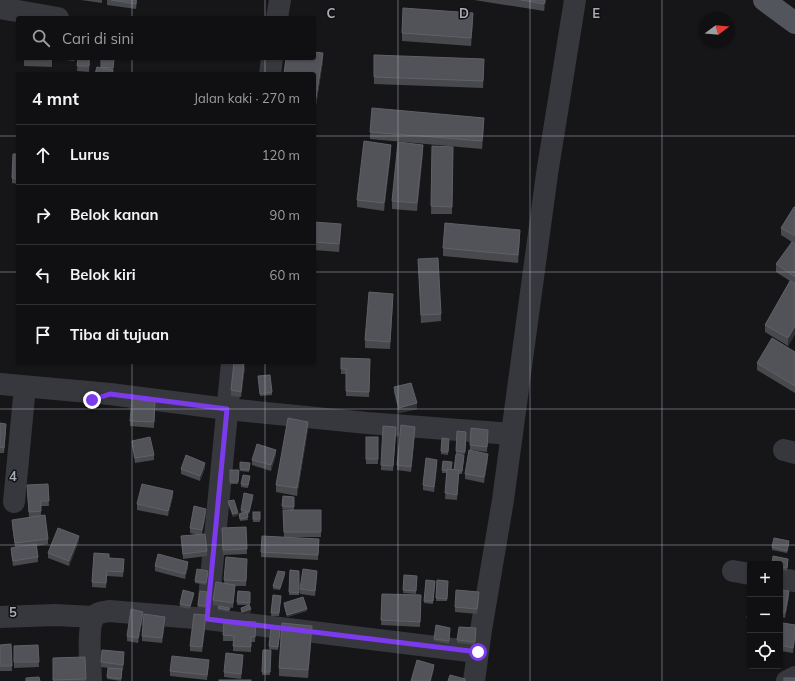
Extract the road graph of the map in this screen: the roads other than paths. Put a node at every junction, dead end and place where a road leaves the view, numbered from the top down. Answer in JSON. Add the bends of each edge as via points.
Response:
{"nodes":[{"id":1,"x":280,"y":0,"type":"edge"},
{"id":2,"x":575,"y":0,"type":"edge"},
{"id":3,"x":764,"y":0,"type":"edge"},
{"id":4,"x":0,"y":8,"type":"edge"},
{"id":5,"x":46,"y":16,"type":"edge"},
{"id":6,"x":277,"y":16,"type":"edge"},
{"id":7,"x":795,"y":23,"type":"edge"},
{"id":8,"x":272,"y":60,"type":"edge"},
{"id":9,"x":270,"y":72,"type":"edge"},
{"id":10,"x":232,"y":364,"type":"edge"},
{"id":11,"x":0,"y":384,"type":"edge"},
{"id":12,"x":110,"y":394,"type":"junction"},
{"id":13,"x":0,"y":395,"type":"edge"},
{"id":14,"x":24,"y":397,"type":"junction"},
{"id":15,"x":227,"y":409,"type":"junction"},
{"id":16,"x":512,"y":434,"type":"junction"},
{"id":17,"x":14,"y":502,"type":"dead end"},
{"id":18,"x":783,"y":579,"type":"edge"},
{"id":19,"x":795,"y":581,"type":"edge"},
{"id":20,"x":0,"y":616,"type":"edge"},
{"id":21,"x":94,"y":617,"type":"junction"},
{"id":22,"x":207,"y":619,"type":"junction"},
{"id":23,"x":478,"y":652,"type":"junction"},
{"id":24,"x":795,"y":677,"type":"edge"},
{"id":25,"x":91,"y":681,"type":"edge"},
{"id":26,"x":474,"y":681,"type":"edge"},
{"id":27,"x":787,"y":681,"type":"edge"}],
"edges":[{"from":1,"to":6,"type":"street"},
{"from":2,"to":16,"type":"street","via":[[547,174]]},
{"from":3,"to":7,"type":"main road"},
{"from":4,"to":5,"type":"street"},
{"from":8,"to":9,"type":"street"},
{"from":10,"to":15,"type":"street"},
{"from":11,"to":12,"type":"street"},
{"from":12,"to":14,"type":"street","via":[[92,400]]},
{"from":12,"to":15,"type":"street"},
{"from":13,"to":14,"type":"street"},
{"from":14,"to":17,"type":"street"},
{"from":15,"to":16,"type":"street"},
{"from":15,"to":22,"type":"street"},
{"from":16,"to":23,"type":"street"},
{"from":18,"to":19,"type":"street"},
{"from":20,"to":21,"type":"street"},
{"from":21,"to":22,"type":"street","via":[[100,612],[109,611]]},
{"from":21,"to":25,"type":"street","via":[[90,627]]},
{"from":22,"to":23,"type":"street"},
{"from":23,"to":26,"type":"street"},
{"from":24,"to":27,"type":"street"}]}
